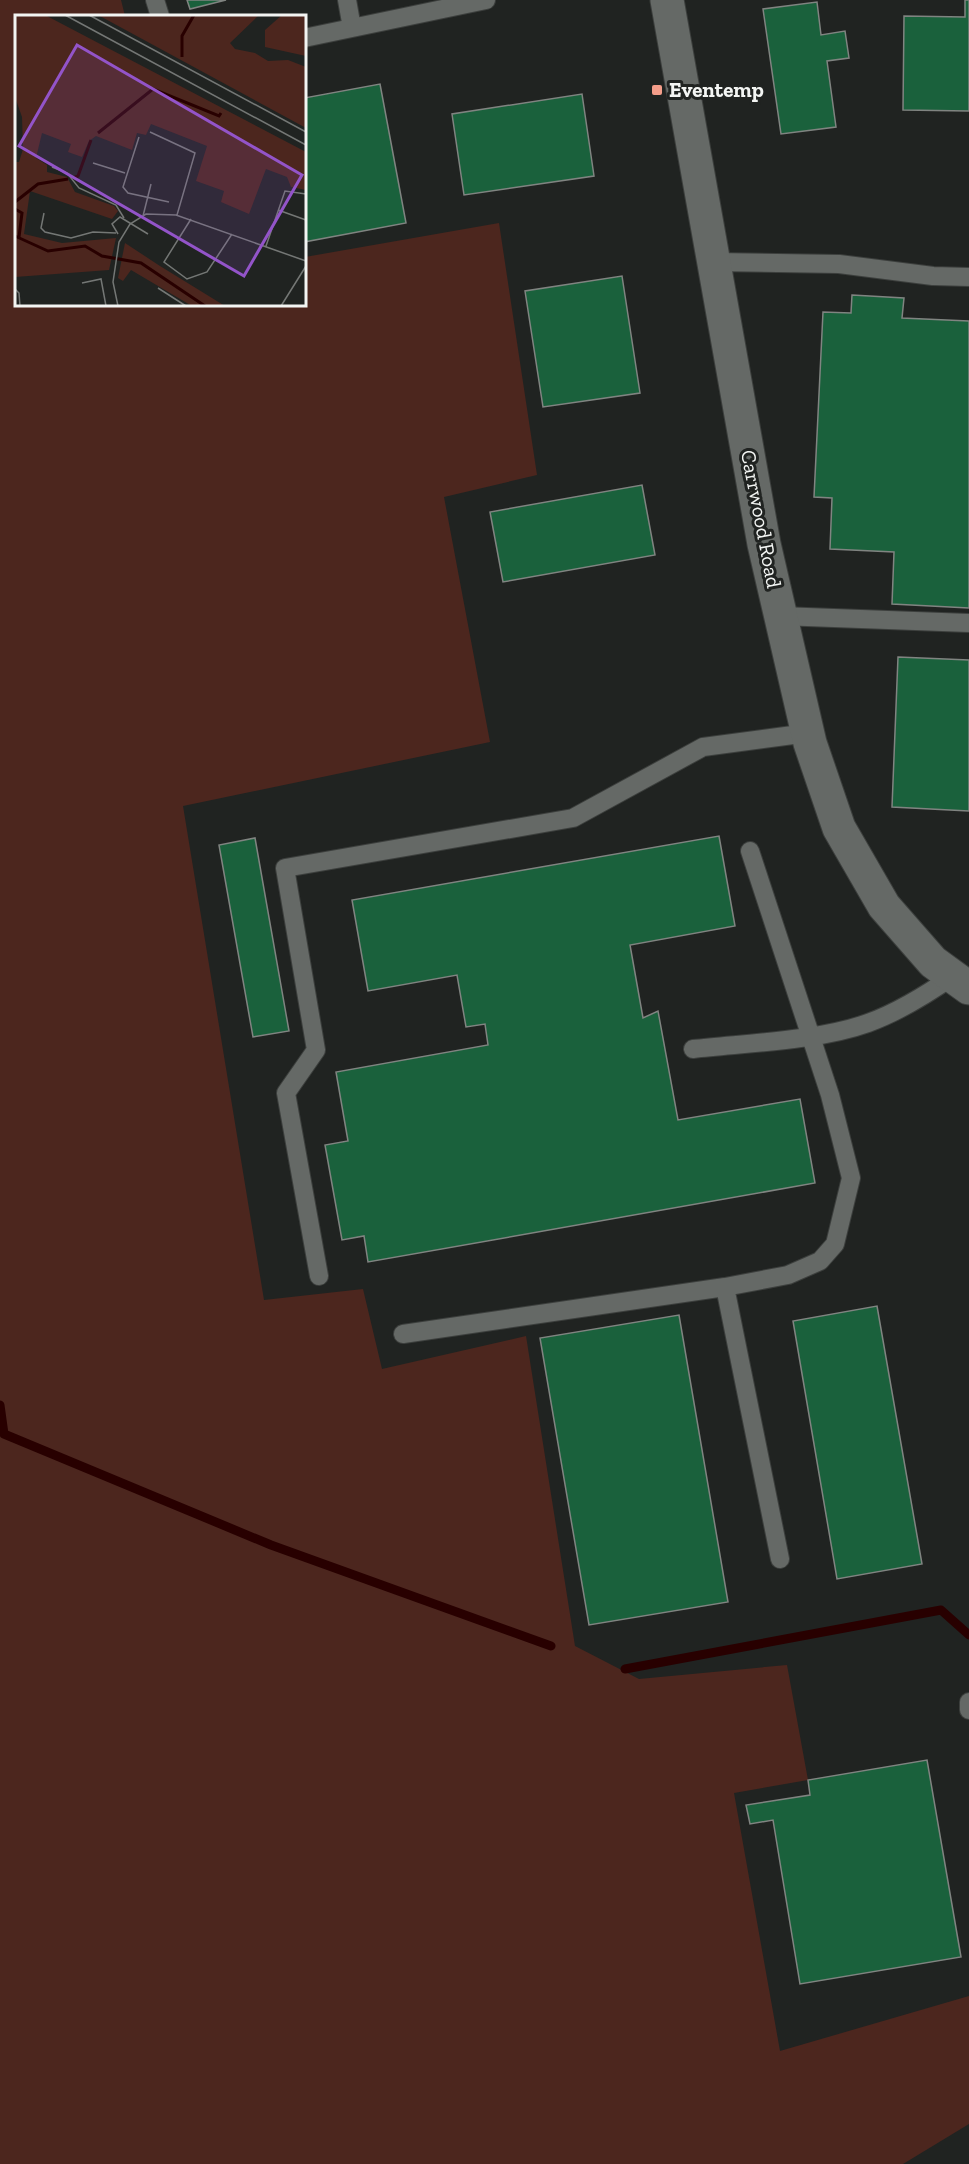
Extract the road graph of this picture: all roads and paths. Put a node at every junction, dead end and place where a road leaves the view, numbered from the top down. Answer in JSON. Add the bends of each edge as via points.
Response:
{"nodes":[{"id":1,"x":155,"y":0,"type":"edge"},
{"id":2,"x":347,"y":0,"type":"edge"},
{"id":3,"x":486,"y":0,"type":"edge"},
{"id":4,"x":667,"y":0,"type":"edge"},
{"id":5,"x":160,"y":15,"type":"edge"},
{"id":6,"x":352,"y":28,"type":"junction"},
{"id":7,"x":306,"y":38,"type":"edge"},
{"id":8,"x":714,"y":262,"type":"junction"},
{"id":9,"x":969,"y":278,"type":"edge"},
{"id":10,"x":780,"y":616,"type":"junction"},
{"id":11,"x":969,"y":623,"type":"edge"},
{"id":12,"x":808,"y":733,"type":"junction"},
{"id":13,"x":750,"y":851,"type":"dead end"},
{"id":14,"x":961,"y":982,"type":"edge"},
{"id":15,"x":811,"y":1036,"type":"junction"},
{"id":16,"x":693,"y":1049,"type":"dead end"},
{"id":17,"x":320,"y":1276,"type":"dead end"},
{"id":18,"x":725,"y":1287,"type":"junction"},
{"id":19,"x":403,"y":1334,"type":"dead end"},
{"id":20,"x":780,"y":1559,"type":"dead end"},
{"id":21,"x":969,"y":1702,"type":"edge"},
{"id":22,"x":969,"y":1710,"type":"edge"}],
"edges":[{"from":1,"to":5,"type":"lane"},
{"from":2,"to":6,"type":"lane"},
{"from":3,"to":6,"type":"lane"},
{"from":4,"to":8,"type":"street","name":"Carrwood Road"},
{"from":6,"to":7,"type":"lane"},
{"from":8,"to":9,"type":"lane","via":[[840,264]]},
{"from":8,"to":10,"type":"street","name":"Carrwood Road"},
{"from":10,"to":11,"type":"lane"},
{"from":10,"to":12,"type":"street","name":"Carrwood Road"},
{"from":12,"to":14,"type":"street","name":"Carrwood Road","via":[[839,828],[884,906],[933,962]]},
{"from":12,"to":17,"type":"lane","via":[[703,747],[573,818],[285,868],[316,1050],[286,1093]]},
{"from":13,"to":15,"type":"lane"},
{"from":14,"to":15,"type":"lane","via":[[866,1024]]},
{"from":15,"to":16,"type":"lane"},
{"from":15,"to":18,"type":"lane","via":[[852,1178],[835,1244],[820,1261],[788,1275]]},
{"from":18,"to":19,"type":"lane"},
{"from":18,"to":20,"type":"lane"},
{"from":21,"to":22,"type":"lane"}]}
